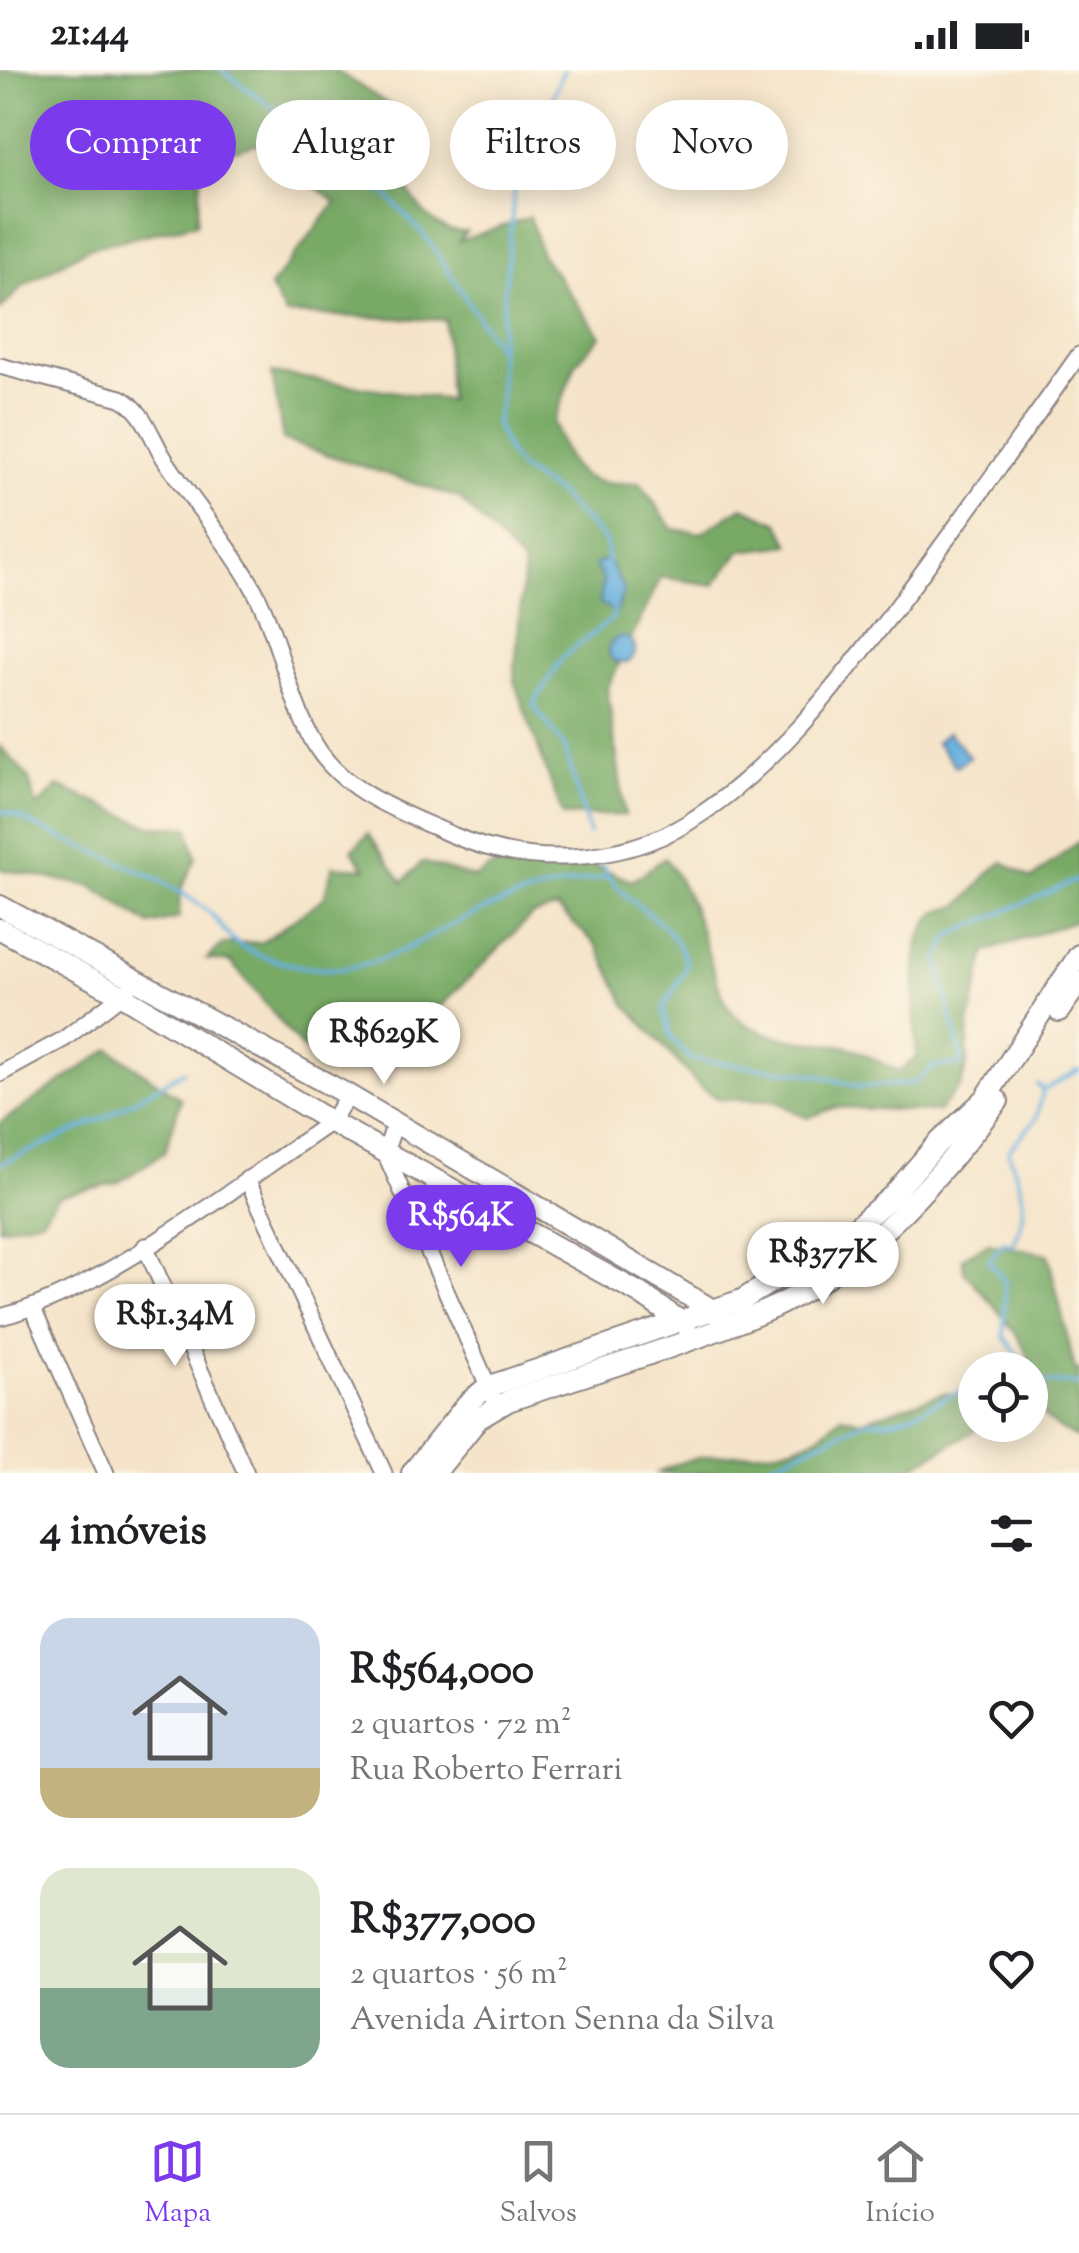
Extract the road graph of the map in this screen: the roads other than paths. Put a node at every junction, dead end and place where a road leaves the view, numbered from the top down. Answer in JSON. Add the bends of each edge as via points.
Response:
{"nodes":[{"id":1,"x":1079,"y":356,"type":"edge"},
{"id":2,"x":0,"y":366,"type":"edge"},
{"id":3,"x":0,"y":906,"type":"edge"},
{"id":4,"x":0,"y":928,"type":"edge"},
{"id":5,"x":1079,"y":955,"type":"edge"},
{"id":6,"x":1079,"y":982,"type":"edge"},
{"id":7,"x":129,"y":988,"type":"junction"},
{"id":8,"x":0,"y":1074,"type":"edge"},
{"id":9,"x":348,"y":1095,"type":"junction"},
{"id":10,"x":331,"y":1122,"type":"junction"},
{"id":11,"x":396,"y":1123,"type":"junction"},
{"id":12,"x":944,"y":1151,"type":"junction"},
{"id":13,"x":386,"y":1153,"type":"junction"},
{"id":14,"x":246,"y":1178,"type":"junction"},
{"id":15,"x":145,"y":1246,"type":"junction"},
{"id":16,"x":33,"y":1310,"type":"junction"},
{"id":17,"x":720,"y":1317,"type":"junction"},
{"id":18,"x":0,"y":1318,"type":"edge"},
{"id":19,"x":681,"y":1319,"type":"junction"},
{"id":20,"x":696,"y":1334,"type":"junction"},
{"id":21,"x":487,"y":1387,"type":"junction"},
{"id":22,"x":498,"y":1406,"type":"junction"},
{"id":23,"x":106,"y":1473,"type":"edge"},
{"id":24,"x":246,"y":1473,"type":"edge"},
{"id":25,"x":384,"y":1473,"type":"edge"},
{"id":26,"x":412,"y":1473,"type":"edge"},
{"id":27,"x":435,"y":1473,"type":"edge"}],
"edges":[{"from":1,"to":2,"type":"street","via":[[843,678],[764,760],[690,822],[613,853],[567,856],[482,848],[392,808],[340,775],[303,721],[251,584],[137,410],[121,398]]},
{"from":3,"to":7,"type":"street"},
{"from":4,"to":7,"type":"street"},
{"from":5,"to":12,"type":"street"},
{"from":6,"to":12,"type":"street","via":[[1012,1083]]},
{"from":7,"to":8,"type":"street","via":[[64,1039]]},
{"from":7,"to":9,"type":"street"},
{"from":7,"to":10,"type":"street"},
{"from":9,"to":10,"type":"street"},
{"from":9,"to":11,"type":"street"},
{"from":10,"to":13,"type":"street"},
{"from":10,"to":14,"type":"street"},
{"from":11,"to":13,"type":"street"},
{"from":11,"to":17,"type":"street"},
{"from":12,"to":17,"type":"street","via":[[893,1222],[846,1260],[761,1313]]},
{"from":13,"to":19,"type":"street"},
{"from":13,"to":21,"type":"street"},
{"from":14,"to":15,"type":"street"},
{"from":14,"to":25,"type":"street"},
{"from":15,"to":16,"type":"street"},
{"from":15,"to":24,"type":"street"},
{"from":16,"to":18,"type":"street"},
{"from":16,"to":23,"type":"street"},
{"from":17,"to":19,"type":"street"},
{"from":17,"to":20,"type":"street"},
{"from":19,"to":20,"type":"street"},
{"from":19,"to":21,"type":"street"},
{"from":20,"to":22,"type":"street"},
{"from":21,"to":22,"type":"street"},
{"from":21,"to":26,"type":"street"},
{"from":22,"to":27,"type":"street"}]}
